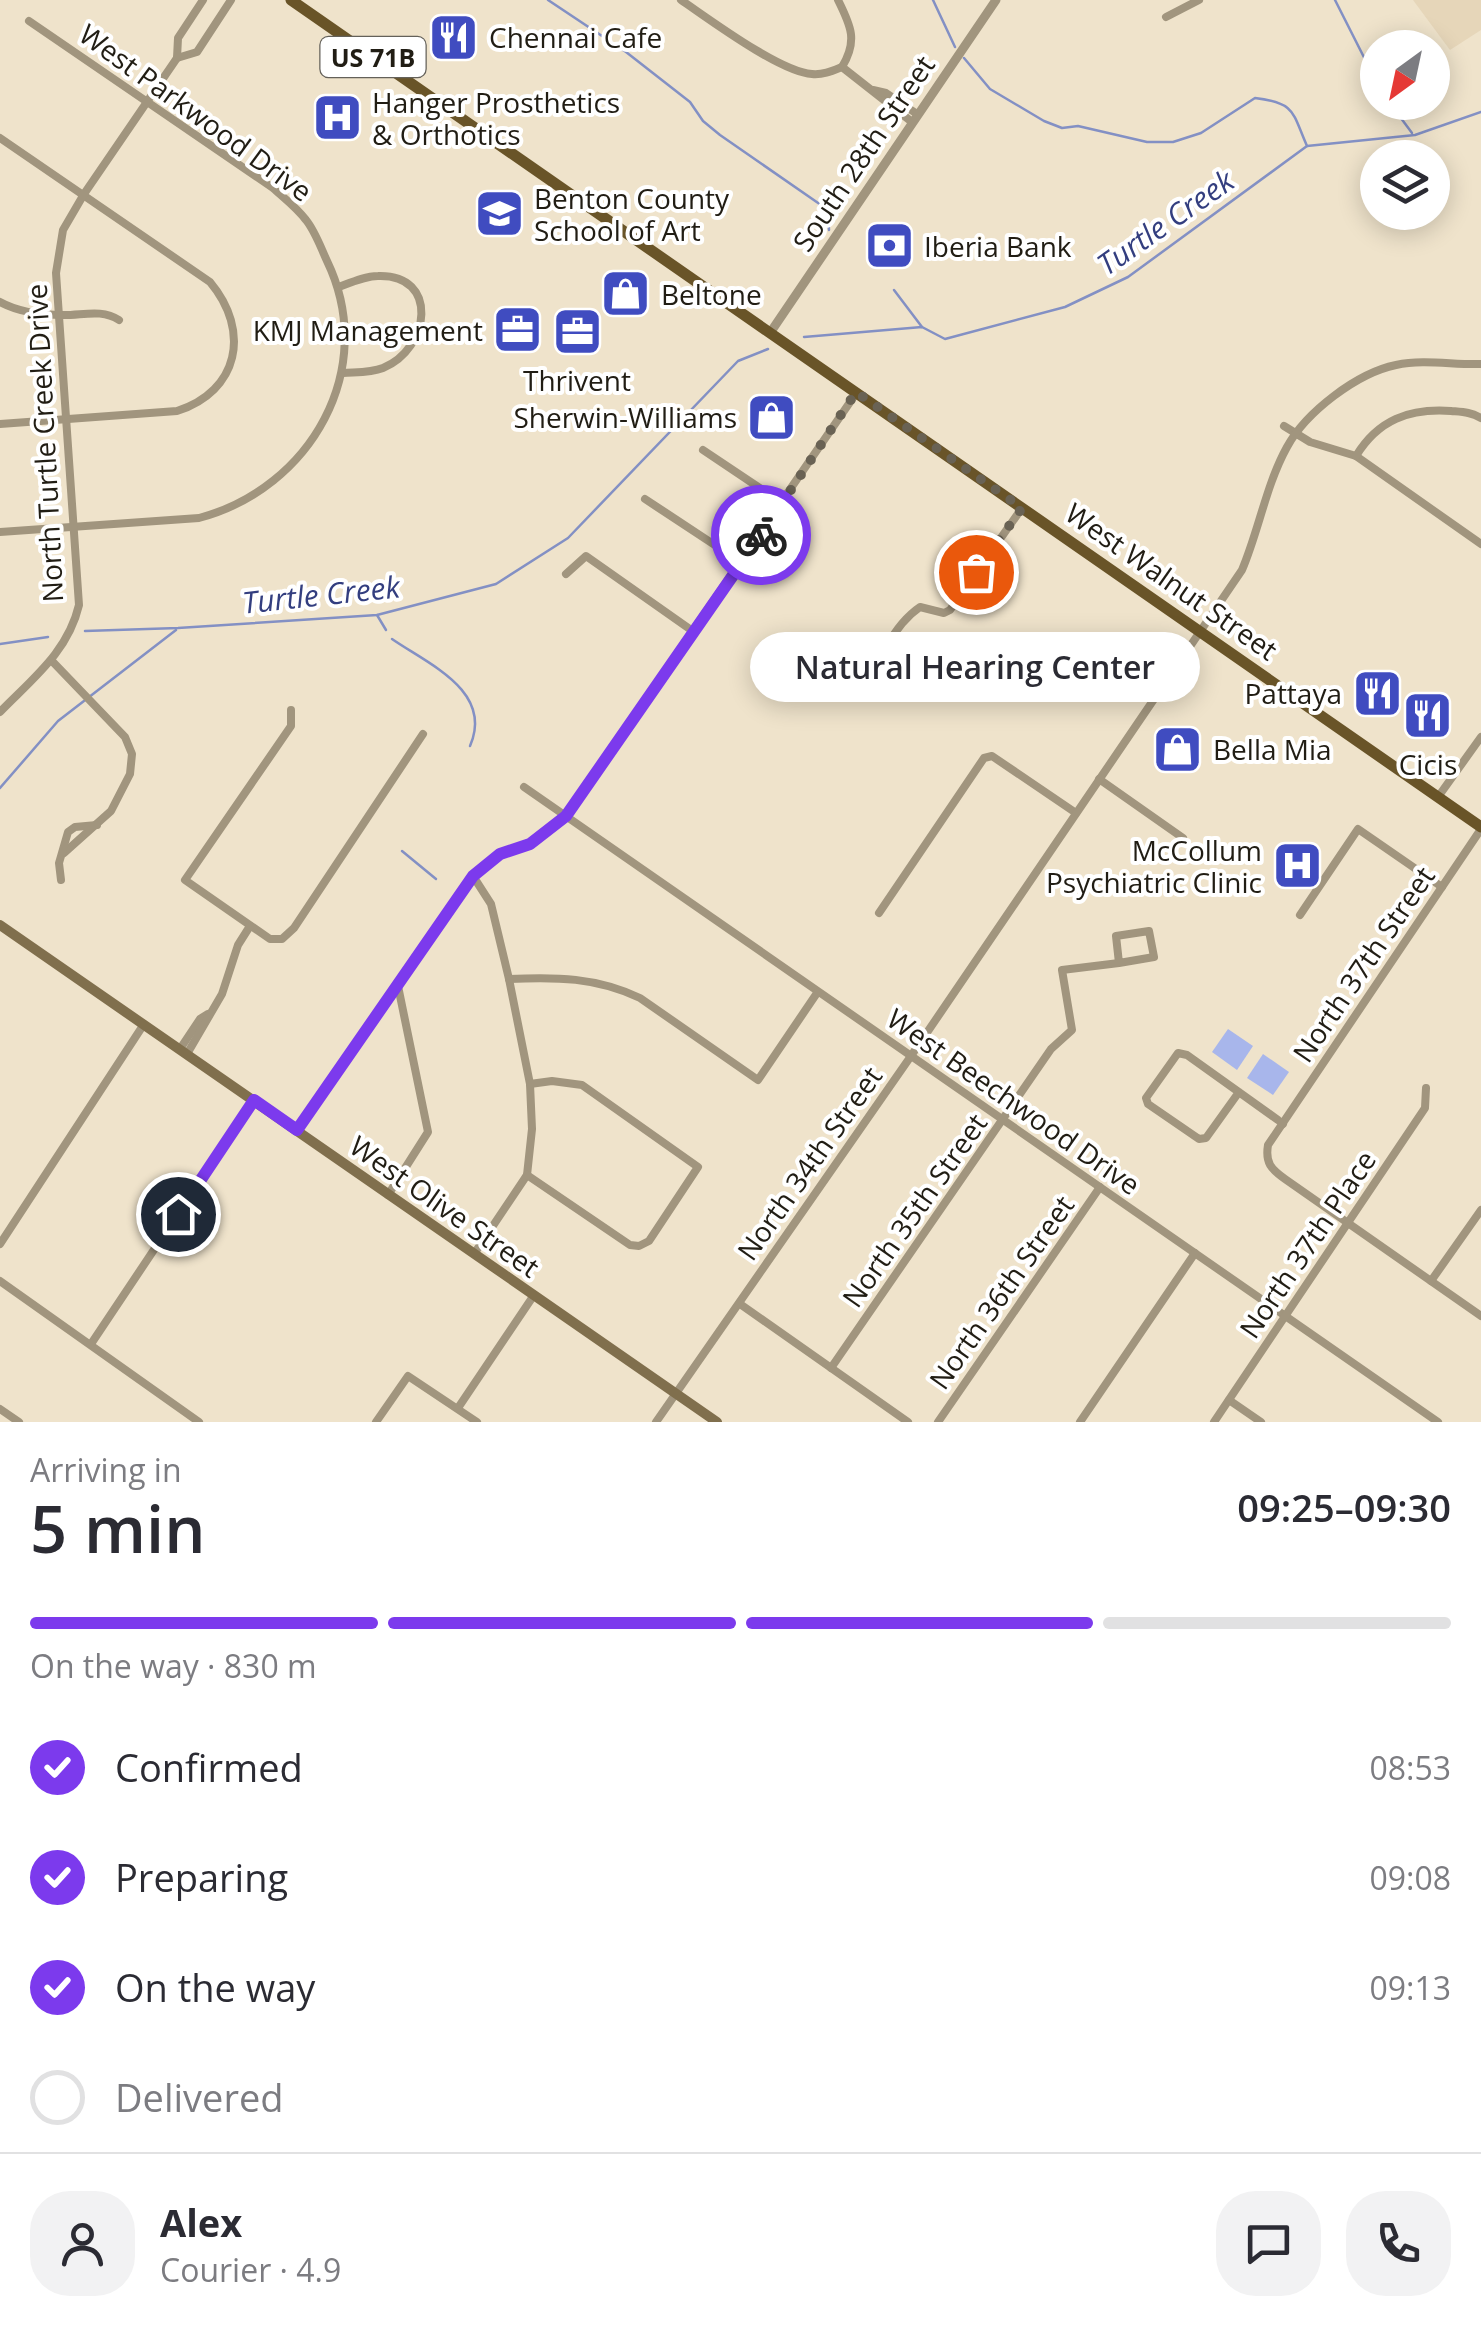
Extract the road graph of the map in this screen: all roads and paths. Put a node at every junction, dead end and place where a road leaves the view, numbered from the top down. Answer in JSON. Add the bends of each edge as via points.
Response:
{"nodes":[{"id":1,"x":203,"y":0,"type":"edge"},
{"id":2,"x":231,"y":0,"type":"edge"},
{"id":3,"x":292,"y":0,"type":"edge"},
{"id":4,"x":680,"y":0,"type":"edge"},
{"id":5,"x":838,"y":0,"type":"edge"},
{"id":6,"x":996,"y":0,"type":"edge"},
{"id":7,"x":1191,"y":2,"type":"edge"},
{"id":8,"x":1166,"y":17,"type":"dead end"},
{"id":9,"x":29,"y":22,"type":"dead end"},
{"id":10,"x":176,"y":58,"type":"junction"},
{"id":11,"x":842,"y":68,"type":"junction"},
{"id":12,"x":147,"y":102,"type":"junction"},
{"id":13,"x":914,"y":118,"type":"junction"},
{"id":14,"x":0,"y":138,"type":"edge"},
{"id":15,"x":84,"y":194,"type":"junction"},
{"id":16,"x":340,"y":287,"type":"junction"},
{"id":17,"x":0,"y":302,"type":"edge"},
{"id":18,"x":60,"y":315,"type":"junction"},
{"id":19,"x":120,"y":320,"type":"dead end"},
{"id":20,"x":770,"y":333,"type":"junction"},
{"id":21,"x":1481,"y":364,"type":"edge"},
{"id":22,"x":343,"y":373,"type":"junction"},
{"id":23,"x":856,"y":392,"type":"junction"},
{"id":24,"x":1481,"y":418,"type":"edge"},
{"id":25,"x":68,"y":422,"type":"junction"},
{"id":26,"x":0,"y":424,"type":"edge"},
{"id":27,"x":1284,"y":426,"type":"dead end"},
{"id":28,"x":1296,"y":434,"type":"junction"},
{"id":29,"x":703,"y":450,"type":"dead end"},
{"id":30,"x":1356,"y":456,"type":"junction"},
{"id":31,"x":645,"y":499,"type":"dead end"},
{"id":32,"x":782,"y":503,"type":"junction"},
{"id":33,"x":1022,"y":508,"type":"junction"},
{"id":34,"x":74,"y":529,"type":"junction"},
{"id":35,"x":0,"y":532,"type":"edge"},
{"id":36,"x":1481,"y":544,"type":"edge"},
{"id":37,"x":742,"y":564,"type":"junction"},
{"id":38,"x":566,"y":574,"type":"dead end"},
{"id":39,"x":694,"y":632,"type":"junction"},
{"id":40,"x":1201,"y":632,"type":"junction"},
{"id":41,"x":52,"y":661,"type":"junction"},
{"id":42,"x":870,"y":696,"type":"dead end"},
{"id":43,"x":291,"y":710,"type":"dead end"},
{"id":44,"x":0,"y":712,"type":"edge"},
{"id":45,"x":424,"y":734,"type":"dead end"},
{"id":46,"x":1481,"y":737,"type":"edge"},
{"id":47,"x":1099,"y":779,"type":"junction"},
{"id":48,"x":524,"y":787,"type":"dead end"},
{"id":49,"x":1438,"y":798,"type":"junction"},
{"id":50,"x":1076,"y":813,"type":"junction"},
{"id":51,"x":566,"y":816,"type":"junction"},
{"id":52,"x":1481,"y":828,"type":"edge"},
{"id":53,"x":1184,"y":838,"type":"dead end"},
{"id":54,"x":473,"y":876,"type":"junction"},
{"id":55,"x":61,"y":880,"type":"dead end"},
{"id":56,"x":1442,"y":887,"type":"junction"},
{"id":57,"x":880,"y":913,"type":"dead end"},
{"id":58,"x":1300,"y":915,"type":"dead end"},
{"id":59,"x":0,"y":924,"type":"edge"},
{"id":60,"x":250,"y":926,"type":"junction"},
{"id":61,"x":1119,"y":963,"type":"junction"},
{"id":62,"x":508,"y":979,"type":"junction"},
{"id":63,"x":398,"y":986,"type":"junction"},
{"id":64,"x":817,"y":993,"type":"junction"},
{"id":65,"x":144,"y":1024,"type":"junction"},
{"id":66,"x":184,"y":1052,"type":"junction"},
{"id":67,"x":910,"y":1056,"type":"junction"},
{"id":68,"x":530,"y":1084,"type":"junction"},
{"id":69,"x":1426,"y":1088,"type":"dead end"},
{"id":70,"x":1238,"y":1092,"type":"junction"},
{"id":71,"x":254,"y":1100,"type":"junction"},
{"id":72,"x":1004,"y":1120,"type":"junction"},
{"id":73,"x":1283,"y":1124,"type":"junction"},
{"id":74,"x":297,"y":1130,"type":"junction"},
{"id":75,"x":527,"y":1174,"type":"junction"},
{"id":76,"x":1100,"y":1187,"type":"junction"},
{"id":77,"x":388,"y":1196,"type":"junction"},
{"id":78,"x":1481,"y":1210,"type":"edge"},
{"id":79,"x":1348,"y":1224,"type":"junction"},
{"id":80,"x":0,"y":1244,"type":"edge"},
{"id":81,"x":1195,"y":1253,"type":"junction"},
{"id":82,"x":474,"y":1254,"type":"junction"},
{"id":83,"x":0,"y":1280,"type":"edge"},
{"id":84,"x":1432,"y":1281,"type":"junction"},
{"id":85,"x":534,"y":1295,"type":"junction"},
{"id":86,"x":740,"y":1304,"type":"junction"},
{"id":87,"x":1286,"y":1315,"type":"junction"},
{"id":88,"x":1481,"y":1316,"type":"edge"},
{"id":89,"x":91,"y":1344,"type":"junction"},
{"id":90,"x":832,"y":1368,"type":"junction"},
{"id":91,"x":678,"y":1394,"type":"junction"},
{"id":92,"x":1229,"y":1400,"type":"junction"},
{"id":93,"x":458,"y":1408,"type":"junction"},
{"id":94,"x":0,"y":1409,"type":"edge"},
{"id":95,"x":19,"y":1422,"type":"edge"},
{"id":96,"x":199,"y":1422,"type":"edge"},
{"id":97,"x":376,"y":1422,"type":"edge"},
{"id":98,"x":477,"y":1422,"type":"edge"},
{"id":99,"x":656,"y":1422,"type":"edge"},
{"id":100,"x":716,"y":1422,"type":"edge"},
{"id":101,"x":908,"y":1422,"type":"edge"},
{"id":102,"x":938,"y":1422,"type":"edge"},
{"id":103,"x":1080,"y":1422,"type":"edge"},
{"id":104,"x":1214,"y":1422,"type":"edge"},
{"id":105,"x":1261,"y":1422,"type":"edge"},
{"id":106,"x":1438,"y":1422,"type":"edge"}],
"edges":[{"from":1,"to":10,"type":"street","name":"North Turtle Creek Drive","via":[[178,38]]},
{"from":2,"to":10,"type":"street","name":"North Turtle Creek Drive","via":[[197,52]]},
{"from":3,"to":20,"type":"main road","name":"West Walnut Street","number":"US 71B"},
{"from":4,"to":11,"type":"street","via":[[756,50],[809,74]]},
{"from":5,"to":11,"type":"street","via":[[853,34]]},
{"from":6,"to":13,"type":"street","name":"South 28th Street"},
{"from":7,"to":8,"type":"street"},
{"from":9,"to":12,"type":"street","name":"West Parkwood Drive"},
{"from":10,"to":12,"type":"street","name":"North Turtle Creek Drive"},
{"from":11,"to":13,"type":"street"},
{"from":12,"to":15,"type":"street","name":"North Turtle Creek Drive"},
{"from":12,"to":16,"type":"street","name":"West Parkwood Drive","via":[[273,188],[308,221]]},
{"from":13,"to":20,"type":"street","name":"South 28th Street"},
{"from":14,"to":15,"type":"street"},
{"from":15,"to":18,"type":"street","name":"North Turtle Creek Drive","via":[[63,230],[56,272]]},
{"from":15,"to":25,"type":"street","via":[[210,282],[230,315],[235,346],[220,383],[191,407]]},
{"from":16,"to":22,"type":"street","name":"West Parkwood Drive"},
{"from":16,"to":22,"type":"street","via":[[368,277],[394,278],[417,294],[422,309],[417,336],[397,360]]},
{"from":17,"to":18,"type":"street"},
{"from":18,"to":19,"type":"street","via":[[108,313]]},
{"from":18,"to":25,"type":"street","name":"North Turtle Creek Drive"},
{"from":20,"to":23,"type":"main road","name":"West Walnut Street","number":"US 71B"},
{"from":21,"to":28,"type":"street","name":"North 34th Street","via":[[1419,362],[1377,371],[1330,399]]},
{"from":22,"to":34,"type":"street","name":"West Parkwood Drive","via":[[306,448],[248,500],[198,518]]},
{"from":23,"to":32,"type":"street"},
{"from":23,"to":33,"type":"main road","name":"West Walnut Street","number":"US 71B"},
{"from":24,"to":30,"type":"street","via":[[1432,410],[1398,416],[1378,427]]},
{"from":25,"to":26,"type":"street"},
{"from":25,"to":34,"type":"street","name":"North Turtle Creek Drive"},
{"from":27,"to":28,"type":"street"},
{"from":28,"to":30,"type":"street"},
{"from":28,"to":40,"type":"street","name":"North 34th Street","via":[[1242,570]]},
{"from":29,"to":32,"type":"street"},
{"from":30,"to":36,"type":"street"},
{"from":31,"to":37,"type":"street"},
{"from":32,"to":37,"type":"street"},
{"from":33,"to":40,"type":"main road","name":"West Walnut Street","number":"US 71B"},
{"from":33,"to":42,"type":"street","via":[[950,610],[920,607],[907,619],[875,670]]},
{"from":34,"to":35,"type":"street","name":"West Parkwood Drive"},
{"from":34,"to":41,"type":"street","name":"North Turtle Creek Drive","via":[[79,605]]},
{"from":37,"to":39,"type":"street"},
{"from":38,"to":39,"type":"street","via":[[586,556]]},
{"from":39,"to":51,"type":"street"},
{"from":40,"to":47,"type":"street","name":"North 34th Street"},
{"from":40,"to":49,"type":"main road","name":"West Walnut Street","number":"US 71B"},
{"from":41,"to":44,"type":"street","name":"North Turtle Creek Drive"},
{"from":41,"to":55,"type":"street","via":[[126,736],[132,754],[122,794],[64,854]]},
{"from":43,"to":60,"type":"street","via":[[291,726],[186,880]]},
{"from":45,"to":60,"type":"street","via":[[294,928],[270,939]]},
{"from":46,"to":49,"type":"street"},
{"from":47,"to":50,"type":"street","name":"North 34th Street"},
{"from":47,"to":53,"type":"street"},
{"from":48,"to":51,"type":"street","name":"West Beechwood Drive"},
{"from":49,"to":52,"type":"main road","name":"West Walnut Street","number":"US 71B"},
{"from":50,"to":57,"type":"street","via":[[992,756],[984,758]]},
{"from":50,"to":67,"type":"street","name":"North 34th Street"},
{"from":51,"to":54,"type":"street"},
{"from":51,"to":64,"type":"street","name":"West Beechwood Drive"},
{"from":52,"to":56,"type":"street","name":"North 37th Street"},
{"from":54,"to":62,"type":"street","via":[[491,904]]},
{"from":54,"to":63,"type":"street"},
{"from":56,"to":58,"type":"street","via":[[1358,829]]},
{"from":56,"to":73,"type":"street","name":"North 37th Street"},
{"from":59,"to":65,"type":"main road","name":"West Olive Street"},
{"from":60,"to":66,"type":"street","via":[[222,994]]},
{"from":61,"to":61,"type":"street","name":"North 35th Street","via":[[1154,957],[1149,930],[1116,936]]},
{"from":61,"to":72,"type":"street","name":"North 35th Street","via":[[1062,970],[1072,1030]]},
{"from":62,"to":64,"type":"street","via":[[557,976],[620,988],[758,1080]]},
{"from":62,"to":68,"type":"street"},
{"from":63,"to":74,"type":"street"},
{"from":63,"to":77,"type":"street","via":[[428,1132]]},
{"from":64,"to":67,"type":"street","name":"West Beechwood Drive"},
{"from":65,"to":66,"type":"main road","name":"West Olive Street"},
{"from":65,"to":80,"type":"street"},
{"from":66,"to":71,"type":"main road","name":"West Olive Street"},
{"from":67,"to":72,"type":"street","name":"West Beechwood Drive"},
{"from":67,"to":86,"type":"street","name":"North 34th Street"},
{"from":68,"to":75,"type":"street"},
{"from":68,"to":75,"type":"street","via":[[582,1085],[698,1167],[649,1241],[639,1246]]},
{"from":69,"to":79,"type":"street","name":"North 37th Place","via":[[1425,1108]]},
{"from":70,"to":70,"type":"street","via":[[1178,1053],[1146,1098],[1206,1138]]},
{"from":70,"to":73,"type":"street"},
{"from":71,"to":74,"type":"main road","name":"West Olive Street"},
{"from":71,"to":89,"type":"street"},
{"from":72,"to":76,"type":"street","name":"West Beechwood Drive"},
{"from":72,"to":90,"type":"street","name":"North 35th Street"},
{"from":73,"to":79,"type":"street","name":"North 37th Street","via":[[1268,1146],[1271,1168]]},
{"from":74,"to":77,"type":"main road","name":"West Olive Street"},
{"from":75,"to":82,"type":"street"},
{"from":76,"to":81,"type":"street","name":"West Beechwood Drive"},
{"from":76,"to":102,"type":"street","name":"North 36th Street"},
{"from":77,"to":82,"type":"main road","name":"West Olive Street"},
{"from":78,"to":84,"type":"street"},
{"from":79,"to":84,"type":"street","name":"North 37th Street"},
{"from":79,"to":87,"type":"street","name":"North 37th Place"},
{"from":81,"to":87,"type":"street","name":"West Beechwood Drive"},
{"from":81,"to":103,"type":"street"},
{"from":82,"to":85,"type":"main road","name":"West Olive Street"},
{"from":83,"to":89,"type":"street"},
{"from":84,"to":88,"type":"street","name":"North 37th Street"},
{"from":85,"to":91,"type":"main road","name":"West Olive Street"},
{"from":85,"to":93,"type":"street"},
{"from":86,"to":90,"type":"street"},
{"from":86,"to":91,"type":"street","name":"North 34th Street"},
{"from":87,"to":92,"type":"street","name":"North 37th Place"},
{"from":87,"to":106,"type":"street","name":"West Beechwood Drive"},
{"from":89,"to":96,"type":"street"},
{"from":90,"to":101,"type":"street"},
{"from":91,"to":99,"type":"street","name":"North 34th Street"},
{"from":91,"to":100,"type":"main road","name":"West Olive Street"},
{"from":92,"to":104,"type":"street","name":"North 37th Place"},
{"from":92,"to":105,"type":"street"},
{"from":93,"to":97,"type":"street","via":[[408,1376]]},
{"from":93,"to":98,"type":"street"},
{"from":94,"to":95,"type":"street"}]}
